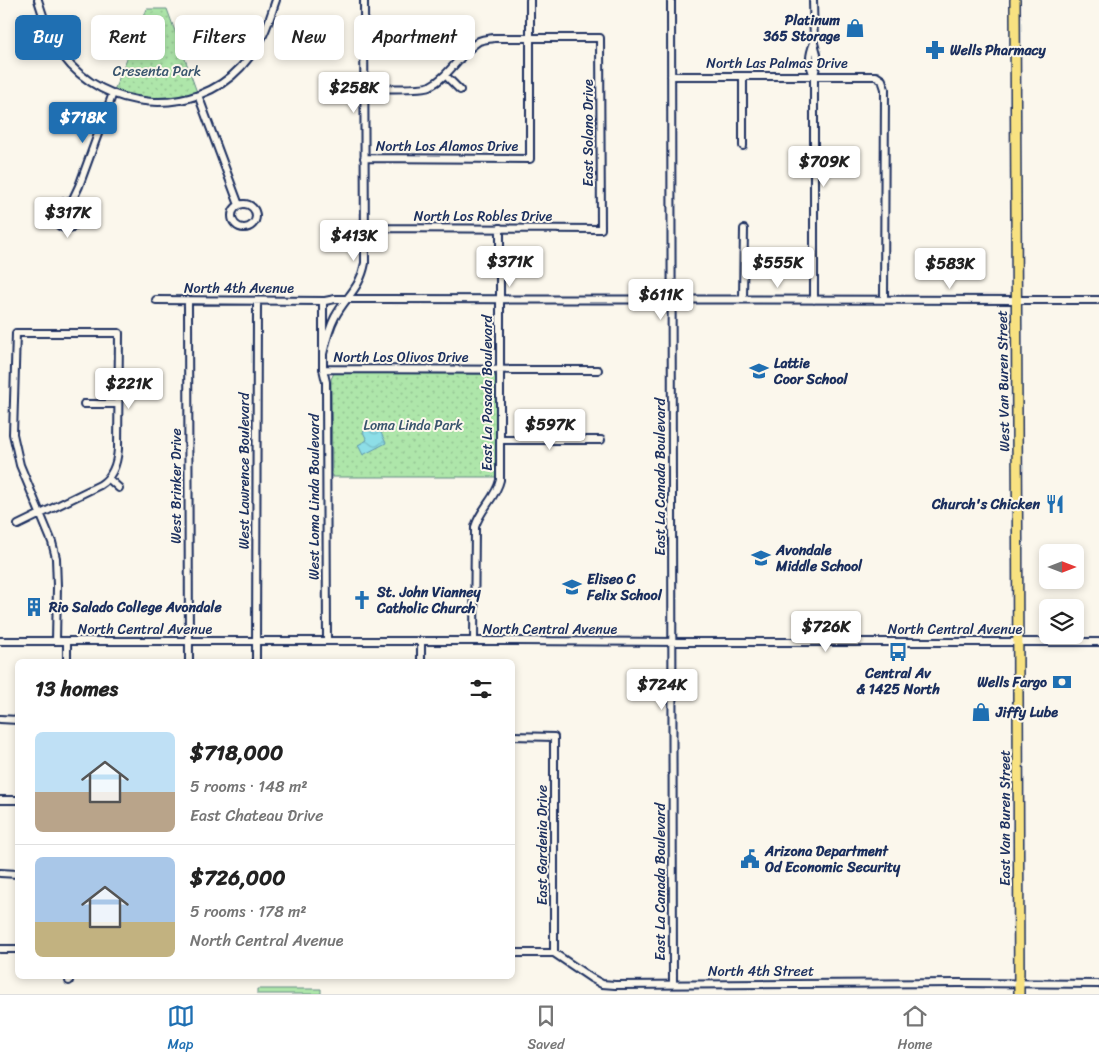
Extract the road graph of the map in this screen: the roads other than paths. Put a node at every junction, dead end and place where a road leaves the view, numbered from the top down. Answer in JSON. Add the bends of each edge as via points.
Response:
{"nodes":[{"id":1,"x":38,"y":0,"type":"edge"},
{"id":2,"x":276,"y":0,"type":"edge"},
{"id":3,"x":364,"y":0,"type":"edge"},
{"id":4,"x":530,"y":0,"type":"edge"},
{"id":5,"x":670,"y":0,"type":"edge"},
{"id":6,"x":813,"y":0,"type":"edge"},
{"id":7,"x":1015,"y":0,"type":"edge"},
{"id":8,"x":530,"y":38,"type":"junction"},
{"id":9,"x":475,"y":45,"type":"edge"},
{"id":10,"x":459,"y":60,"type":"edge"},
{"id":11,"x":445,"y":75,"type":"junction"},
{"id":12,"x":670,"y":76,"type":"junction"},
{"id":13,"x":743,"y":76,"type":"junction"},
{"id":14,"x":814,"y":76,"type":"junction"},
{"id":15,"x":364,"y":88,"type":"junction"},
{"id":16,"x":460,"y":90,"type":"dead end"},
{"id":17,"x":113,"y":93,"type":"junction"},
{"id":18,"x":198,"y":95,"type":"junction"},
{"id":19,"x":743,"y":146,"type":"dead end"},
{"id":20,"x":364,"y":158,"type":"junction"},
{"id":21,"x":71,"y":203,"type":"junction"},
{"id":22,"x":239,"y":205,"type":"dead end"},
{"id":23,"x":365,"y":228,"type":"junction"},
{"id":24,"x":500,"y":228,"type":"junction"},
{"id":25,"x":601,"y":229,"type":"joint"},
{"id":26,"x":744,"y":229,"type":"dead end"},
{"id":27,"x":348,"y":298,"type":"junction"},
{"id":28,"x":500,"y":299,"type":"junction"},
{"id":29,"x":156,"y":300,"type":"dead end"},
{"id":30,"x":672,"y":300,"type":"junction"},
{"id":31,"x":743,"y":300,"type":"junction"},
{"id":32,"x":814,"y":300,"type":"junction"},
{"id":33,"x":884,"y":300,"type":"junction"},
{"id":34,"x":1016,"y":300,"type":"junction"},
{"id":35,"x":1099,"y":300,"type":"edge"},
{"id":36,"x":188,"y":301,"type":"junction"},
{"id":37,"x":257,"y":301,"type":"junction"},
{"id":38,"x":323,"y":301,"type":"junction"},
{"id":39,"x":323,"y":354,"type":"junction"},
{"id":40,"x":324,"y":369,"type":"junction"},
{"id":41,"x":500,"y":370,"type":"junction"},
{"id":42,"x":598,"y":370,"type":"dead end"},
{"id":43,"x":84,"y":404,"type":"dead end"},
{"id":44,"x":118,"y":404,"type":"junction"},
{"id":45,"x":500,"y":440,"type":"junction"},
{"id":46,"x":601,"y":440,"type":"dead end"},
{"id":47,"x":108,"y":478,"type":"junction"},
{"id":48,"x":119,"y":488,"type":"dead end"},
{"id":49,"x":40,"y":514,"type":"junction"},
{"id":50,"x":18,"y":525,"type":"dead end"},
{"id":51,"x":0,"y":641,"type":"edge"},
{"id":52,"x":56,"y":641,"type":"junction"},
{"id":53,"x":67,"y":641,"type":"junction"},
{"id":54,"x":474,"y":641,"type":"junction"},
{"id":55,"x":189,"y":642,"type":"junction"},
{"id":56,"x":255,"y":642,"type":"junction"},
{"id":57,"x":327,"y":642,"type":"junction"},
{"id":58,"x":421,"y":642,"type":"junction"},
{"id":59,"x":673,"y":642,"type":"junction"},
{"id":60,"x":1019,"y":642,"type":"junction"},
{"id":61,"x":1099,"y":642,"type":"edge"},
{"id":62,"x":67,"y":659,"type":"edge"},
{"id":63,"x":189,"y":659,"type":"edge"},
{"id":64,"x":256,"y":659,"type":"edge"},
{"id":65,"x":422,"y":659,"type":"edge"},
{"id":66,"x":0,"y":719,"type":"edge"},
{"id":67,"x":15,"y":720,"type":"edge"},
{"id":68,"x":515,"y":736,"type":"edge"},
{"id":69,"x":0,"y":800,"type":"edge"},
{"id":70,"x":15,"y":800,"type":"edge"},
{"id":71,"x":0,"y":874,"type":"edge"},
{"id":72,"x":15,"y":874,"type":"edge"},
{"id":73,"x":0,"y":949,"type":"edge"},
{"id":74,"x":15,"y":949,"type":"edge"},
{"id":75,"x":515,"y":953,"type":"edge"},
{"id":76,"x":554,"y":953,"type":"junction"},
{"id":77,"x":1019,"y":983,"type":"junction"},
{"id":78,"x":673,"y":984,"type":"junction"},
{"id":79,"x":1099,"y":984,"type":"edge"},
{"id":80,"x":1019,"y":994,"type":"edge"}],
"edges":[{"from":1,"to":17,"type":"street","via":[[49,33],[63,56],[87,80]]},
{"from":2,"to":18,"type":"street","via":[[260,43],[231,76]]},
{"from":3,"to":15,"type":"street","name":"West Loma Linda Boulevard"},
{"from":4,"to":8,"type":"street"},
{"from":5,"to":12,"type":"street","name":"East La Canada Boulevard"},
{"from":6,"to":14,"type":"street"},
{"from":7,"to":34,"type":"main road","name":"West Van Buren Street"},
{"from":8,"to":9,"type":"street","via":[[494,38],[480,40]]},
{"from":8,"to":20,"type":"street","name":"North Los Alamos Drive","via":[[530,159]]},
{"from":8,"to":25,"type":"street","name":"East Solano Drive","via":[[600,38]]},
{"from":10,"to":11,"type":"street"},
{"from":11,"to":15,"type":"street","via":[[427,87]]},
{"from":11,"to":16,"type":"street"},
{"from":12,"to":13,"type":"street","name":"North Las Palmas Drive"},
{"from":12,"to":30,"type":"street","name":"East La Canada Boulevard"},
{"from":13,"to":14,"type":"street","name":"North Las Palmas Drive"},
{"from":13,"to":19,"type":"street"},
{"from":14,"to":32,"type":"street"},
{"from":14,"to":33,"type":"street","name":"North Las Palmas Drive","via":[[876,76],[882,80]]},
{"from":15,"to":20,"type":"street","name":"West Loma Linda Boulevard"},
{"from":17,"to":18,"type":"street","via":[[156,102]]},
{"from":17,"to":21,"type":"street"},
{"from":18,"to":22,"type":"street"},
{"from":20,"to":23,"type":"street","name":"West Loma Linda Boulevard"},
{"from":21,"to":21,"type":"street","via":[[62,203],[54,212],[55,221],[64,228],[72,228],[79,219],[79,211]]},
{"from":23,"to":24,"type":"street","name":"North Los Robles Drive"},
{"from":23,"to":27,"type":"street","name":"West Loma Linda Boulevard","via":[[364,268],[359,283]]},
{"from":24,"to":25,"type":"street","name":"North Los Robles Drive"},
{"from":24,"to":28,"type":"street","name":"East La Pasada Boulevard"},
{"from":26,"to":31,"type":"street"},
{"from":27,"to":28,"type":"street","name":"North 4th Avenue"},
{"from":27,"to":38,"type":"street","name":"North 4th Avenue"},
{"from":27,"to":39,"type":"street","name":"West Loma Linda Boulevard","via":[[332,323]]},
{"from":28,"to":30,"type":"street","name":"North 4th Avenue"},
{"from":28,"to":41,"type":"street","name":"East La Pasada Boulevard"},
{"from":29,"to":36,"type":"street","name":"North 4th Avenue"},
{"from":30,"to":31,"type":"street","name":"North 4th Avenue"},
{"from":30,"to":59,"type":"street","name":"East La Canada Boulevard"},
{"from":31,"to":32,"type":"street","name":"North 4th Avenue"},
{"from":32,"to":33,"type":"street","name":"North 4th Avenue"},
{"from":33,"to":34,"type":"street","name":"North 4th Avenue"},
{"from":34,"to":35,"type":"street","name":"North 4th Avenue"},
{"from":34,"to":60,"type":"main road","name":"West Van Buren Street"},
{"from":36,"to":37,"type":"street","name":"North 4th Avenue"},
{"from":36,"to":55,"type":"street","name":"West Brinker Drive"},
{"from":37,"to":38,"type":"street","name":"North 4th Avenue"},
{"from":37,"to":56,"type":"street","name":"West Lawrence Boulevard"},
{"from":38,"to":39,"type":"street","name":"West Loma Linda Boulevard"},
{"from":39,"to":40,"type":"street","name":"West Loma Linda Boulevard"},
{"from":40,"to":41,"type":"street","name":"North Los Olivos Drive"},
{"from":40,"to":57,"type":"street","name":"West Loma Linda Boulevard"},
{"from":41,"to":42,"type":"street","name":"North Los Olivos Drive"},
{"from":41,"to":45,"type":"street","name":"East La Pasada Boulevard"},
{"from":43,"to":44,"type":"street"},
{"from":44,"to":47,"type":"street","via":[[118,456]]},
{"from":44,"to":49,"type":"street","via":[[119,333],[16,333],[13,434],[20,465]]},
{"from":45,"to":46,"type":"street"},
{"from":45,"to":54,"type":"street","name":"East La Pasada Boulevard","via":[[498,486],[475,527]]},
{"from":47,"to":48,"type":"street"},
{"from":47,"to":49,"type":"street"},
{"from":49,"to":50,"type":"street"},
{"from":49,"to":52,"type":"street","via":[[56,558]]},
{"from":51,"to":52,"type":"street","name":"North Central Avenue"},
{"from":52,"to":53,"type":"street","name":"North Central Avenue"},
{"from":53,"to":55,"type":"street","name":"North Central Avenue"},
{"from":53,"to":62,"type":"street"},
{"from":54,"to":58,"type":"street","name":"North Central Avenue"},
{"from":54,"to":59,"type":"street","name":"North Central Avenue"},
{"from":55,"to":56,"type":"street","name":"North Central Avenue"},
{"from":55,"to":63,"type":"street","name":"West Brinker Drive"},
{"from":56,"to":57,"type":"street","name":"North Central Avenue"},
{"from":56,"to":64,"type":"street","name":"West Lawrence Boulevard"},
{"from":57,"to":58,"type":"street","name":"North Central Avenue"},
{"from":58,"to":65,"type":"street"},
{"from":59,"to":60,"type":"street","name":"North Central Avenue"},
{"from":59,"to":78,"type":"street","name":"East La Canada Boulevard"},
{"from":60,"to":61,"type":"street","name":"North Central Avenue"},
{"from":60,"to":77,"type":"main road","name":"East Van Buren Street"},
{"from":66,"to":67,"type":"street"},
{"from":68,"to":76,"type":"street","name":"East Gardenia Drive","via":[[554,736]]},
{"from":69,"to":70,"type":"street"},
{"from":71,"to":72,"type":"street"},
{"from":73,"to":74,"type":"street"},
{"from":75,"to":76,"type":"street"},
{"from":76,"to":78,"type":"street","name":"North 4th Street","via":[[602,984]]},
{"from":77,"to":78,"type":"street","name":"North 4th Street"},
{"from":77,"to":79,"type":"street","name":"North 4th Street"},
{"from":77,"to":80,"type":"main road","name":"East Van Buren Street"}]}
